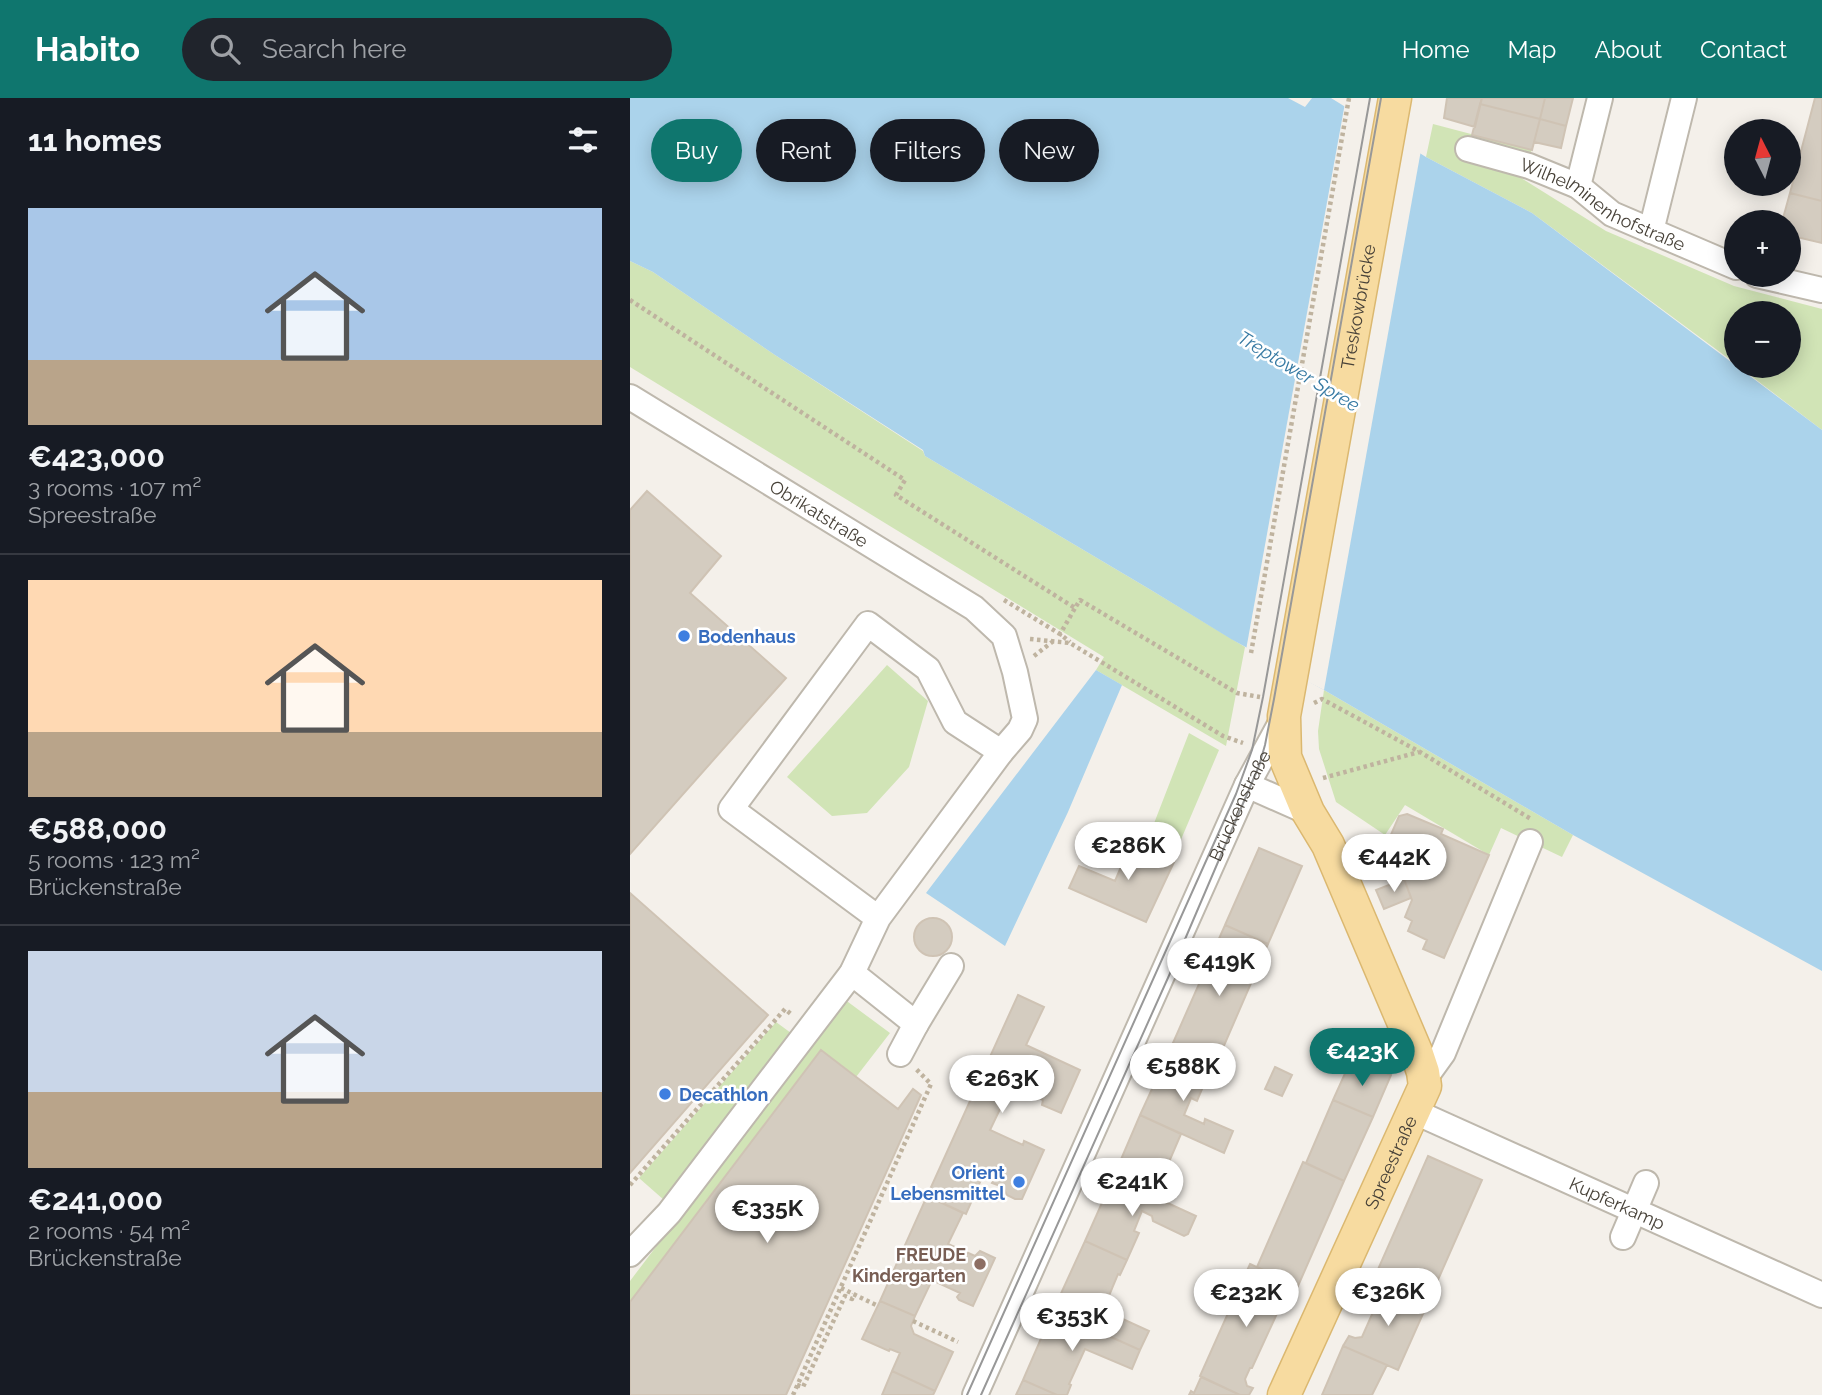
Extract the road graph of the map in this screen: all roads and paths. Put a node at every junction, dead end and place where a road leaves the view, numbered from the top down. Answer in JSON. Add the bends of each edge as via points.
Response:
{"nodes":[{"id":1,"x":1349,"y":98,"type":"edge"},
{"id":2,"x":1600,"y":98,"type":"edge"},
{"id":3,"x":1684,"y":98,"type":"edge"},
{"id":4,"x":1394,"y":102,"type":"edge"},
{"id":5,"x":1468,"y":149,"type":"dead end"},
{"id":6,"x":1578,"y":186,"type":"junction"},
{"id":7,"x":1651,"y":231,"type":"junction"},
{"id":8,"x":1724,"y":262,"type":"edge"},
{"id":9,"x":1801,"y":285,"type":"edge"},
{"id":10,"x":1822,"y":290,"type":"edge"},
{"id":11,"x":630,"y":300,"type":"edge"},
{"id":12,"x":630,"y":397,"type":"edge"},
{"id":13,"x":1075,"y":608,"type":"junction"},
{"id":14,"x":1003,"y":636,"type":"junction"},
{"id":15,"x":1053,"y":641,"type":"junction"},
{"id":16,"x":1251,"y":653,"type":"dead end"},
{"id":17,"x":1014,"y":672,"type":"junction"},
{"id":18,"x":1237,"y":694,"type":"dead end"},
{"id":19,"x":1322,"y":699,"type":"dead end"},
{"id":20,"x":1284,"y":716,"type":"junction"},
{"id":21,"x":1267,"y":750,"type":"junction"},
{"id":22,"x":1001,"y":752,"type":"junction"},
{"id":23,"x":1420,"y":752,"type":"junction"},
{"id":24,"x":1318,"y":779,"type":"dead end"},
{"id":25,"x":1247,"y":785,"type":"junction"},
{"id":26,"x":1308,"y":812,"type":"junction"},
{"id":27,"x":1530,"y":842,"type":"joint"},
{"id":28,"x":878,"y":918,"type":"junction"},
{"id":29,"x":951,"y":966,"type":"dead end"},
{"id":30,"x":852,"y":973,"type":"junction"},
{"id":31,"x":916,"y":1024,"type":"junction"},
{"id":32,"x":808,"y":1029,"type":"junction"},
{"id":33,"x":900,"y":1054,"type":"joint"},
{"id":34,"x":1423,"y":1072,"type":"junction"},
{"id":35,"x":1413,"y":1111,"type":"junction"},
{"id":36,"x":1646,"y":1183,"type":"dead end"},
{"id":37,"x":630,"y":1185,"type":"edge"},
{"id":38,"x":1634,"y":1210,"type":"junction"},
{"id":39,"x":1623,"y":1237,"type":"dead end"},
{"id":40,"x":630,"y":1254,"type":"edge"},
{"id":41,"x":841,"y":1288,"type":"junction"},
{"id":42,"x":855,"y":1294,"type":"junction"},
{"id":43,"x":1822,"y":1295,"type":"edge"},
{"id":44,"x":878,"y":1306,"type":"dead end"},
{"id":45,"x":913,"y":1321,"type":"dead end"},
{"id":46,"x":958,"y":1342,"type":"dead end"},
{"id":47,"x":797,"y":1385,"type":"junction"},
{"id":48,"x":793,"y":1395,"type":"edge"},
{"id":49,"x":975,"y":1395,"type":"edge"},
{"id":50,"x":1284,"y":1395,"type":"edge"}],
"edges":[{"from":1,"to":16,"type":"path"},
{"from":2,"to":6,"type":"street"},
{"from":3,"to":7,"type":"street"},
{"from":4,"to":20,"type":"main road","name":"Treskowbrücke"},
{"from":5,"to":6,"type":"street","name":"Wilhelminenhofstraße"},
{"from":6,"to":7,"type":"street","name":"Wilhelminenhofstraße","via":[[1612,214]]},
{"from":7,"to":8,"type":"street","name":"Wilhelminenhofstraße"},
{"from":9,"to":10,"type":"street"},
{"from":11,"to":13,"type":"path","via":[[905,481],[896,495]]},
{"from":12,"to":14,"type":"street","name":"Obrikatstraße","via":[[974,608]]},
{"from":13,"to":15,"type":"path"},
{"from":13,"to":18,"type":"path","via":[[1080,600]]},
{"from":14,"to":15,"type":"path"},
{"from":14,"to":17,"type":"street","name":"Obrikatstraße"},
{"from":15,"to":17,"type":"path"},
{"from":15,"to":21,"type":"path","via":[[1070,643],[1223,736]]},
{"from":17,"to":22,"type":"street","name":"Obrikatstraße","via":[[1025,719]]},
{"from":19,"to":23,"type":"path"},
{"from":20,"to":21,"type":"street","name":"Brückenstraße"},
{"from":20,"to":26,"type":"main road","via":[[1285,757]]},
{"from":21,"to":25,"type":"street","name":"Brückenstraße"},
{"from":22,"to":28,"type":"street","name":"Obrikatstraße"},
{"from":22,"to":28,"type":"street","via":[[955,722],[928,668],[868,624],[731,809]]},
{"from":23,"to":24,"type":"path"},
{"from":23,"to":27,"type":"path","via":[[1538,822]]},
{"from":25,"to":26,"type":"street"},
{"from":25,"to":49,"type":"street","name":"Brückenstraße"},
{"from":26,"to":34,"type":"main road","via":[[1328,845]]},
{"from":27,"to":34,"type":"street","via":[[1443,1053],[1430,1071]]},
{"from":28,"to":30,"type":"street","name":"Obrikatstraße"},
{"from":29,"to":31,"type":"street"},
{"from":30,"to":31,"type":"street"},
{"from":30,"to":32,"type":"street","name":"Obrikatstraße"},
{"from":31,"to":33,"type":"street"},
{"from":32,"to":37,"type":"path","via":[[785,1009]]},
{"from":32,"to":40,"type":"street","name":"Obrikatstraße","via":[[669,1213]]},
{"from":33,"to":41,"type":"path","via":[[931,1084]]},
{"from":34,"to":35,"type":"main road","name":"Spreestraße","via":[[1425,1086]]},
{"from":35,"to":38,"type":"street","name":"Kupferkamp"},
{"from":35,"to":50,"type":"main road","name":"Spreestraße"},
{"from":36,"to":38,"type":"street"},
{"from":38,"to":39,"type":"street"},
{"from":38,"to":43,"type":"street","name":"Kupferkamp"},
{"from":41,"to":42,"type":"path"},
{"from":41,"to":47,"type":"path"},
{"from":42,"to":44,"type":"path"},
{"from":42,"to":47,"type":"path","via":[[852,1299],[845,1296],[803,1387]]},
{"from":45,"to":46,"type":"path"},
{"from":47,"to":48,"type":"path"}]}
